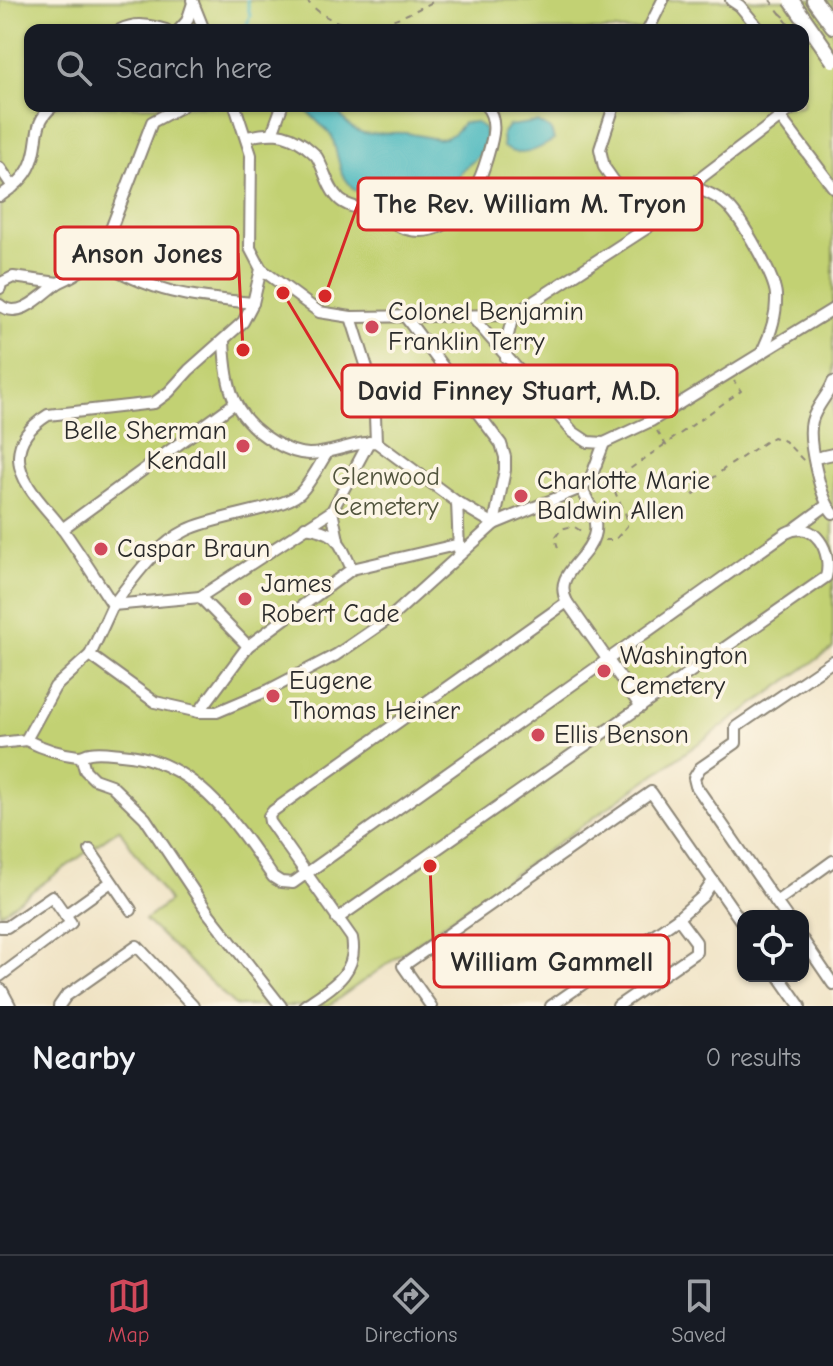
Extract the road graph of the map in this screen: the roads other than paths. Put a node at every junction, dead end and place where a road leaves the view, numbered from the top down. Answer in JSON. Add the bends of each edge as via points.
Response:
{"nodes":[{"id":1,"x":663,"y":0,"type":"edge"},
{"id":2,"x":731,"y":0,"type":"edge"},
{"id":3,"x":791,"y":0,"type":"edge"},
{"id":4,"x":814,"y":0,"type":"edge"},
{"id":5,"x":193,"y":2,"type":"edge"},
{"id":6,"x":182,"y":24,"type":"edge"},
{"id":7,"x":202,"y":24,"type":"edge"},
{"id":8,"x":651,"y":24,"type":"edge"},
{"id":9,"x":755,"y":24,"type":"edge"},
{"id":10,"x":808,"y":24,"type":"edge"},
{"id":11,"x":809,"y":26,"type":"edge"},
{"id":12,"x":833,"y":26,"type":"edge"},
{"id":13,"x":833,"y":60,"type":"edge"},
{"id":14,"x":46,"y":112,"type":"edge"},
{"id":15,"x":171,"y":112,"type":"edge"},
{"id":16,"x":237,"y":112,"type":"edge"},
{"id":17,"x":280,"y":112,"type":"edge"},
{"id":18,"x":491,"y":112,"type":"edge"},
{"id":19,"x":612,"y":112,"type":"edge"},
{"id":20,"x":787,"y":112,"type":"edge"},
{"id":21,"x":780,"y":117,"type":"junction"},
{"id":22,"x":273,"y":131,"type":"junction"},
{"id":23,"x":247,"y":137,"type":"junction"},
{"id":24,"x":0,"y":168,"type":"edge"},
{"id":25,"x":690,"y":186,"type":"junction"},
{"id":26,"x":13,"y":187,"type":"junction"},
{"id":27,"x":833,"y":187,"type":"edge"},
{"id":28,"x":0,"y":196,"type":"edge"},
{"id":29,"x":647,"y":228,"type":"junction"},
{"id":30,"x":97,"y":259,"type":"junction"},
{"id":31,"x":261,"y":269,"type":"junction"},
{"id":32,"x":58,"y":283,"type":"junction"},
{"id":33,"x":0,"y":288,"type":"edge"},
{"id":34,"x":253,"y":303,"type":"junction"},
{"id":35,"x":0,"y":305,"type":"edge"},
{"id":36,"x":833,"y":309,"type":"edge"},
{"id":37,"x":404,"y":315,"type":"junction"},
{"id":38,"x":513,"y":315,"type":"junction"},
{"id":39,"x":351,"y":317,"type":"junction"},
{"id":40,"x":472,"y":317,"type":"junction"},
{"id":41,"x":224,"y":341,"type":"junction"},
{"id":42,"x":762,"y":352,"type":"junction"},
{"id":43,"x":506,"y":358,"type":"junction"},
{"id":44,"x":833,"y":382,"type":"edge"},
{"id":45,"x":235,"y":403,"type":"junction"},
{"id":46,"x":372,"y":442,"type":"junction"},
{"id":47,"x":604,"y":443,"type":"junction"},
{"id":48,"x":327,"y":453,"type":"junction"},
{"id":49,"x":833,"y":454,"type":"edge"},
{"id":50,"x":816,"y":461,"type":"junction"},
{"id":51,"x":581,"y":488,"type":"junction"},
{"id":52,"x":457,"y":502,"type":"junction"},
{"id":53,"x":830,"y":509,"type":"edge"},
{"id":54,"x":332,"y":511,"type":"junction"},
{"id":55,"x":494,"y":524,"type":"junction"},
{"id":56,"x":305,"y":527,"type":"junction"},
{"id":57,"x":62,"y":529,"type":"junction"},
{"id":58,"x":795,"y":529,"type":"junction"},
{"id":59,"x":338,"y":540,"type":"junction"},
{"id":60,"x":459,"y":550,"type":"junction"},
{"id":61,"x":352,"y":569,"type":"junction"},
{"id":62,"x":200,"y":597,"type":"junction"},
{"id":63,"x":567,"y":602,"type":"junction"},
{"id":64,"x":113,"y":605,"type":"junction"},
{"id":65,"x":248,"y":646,"type":"junction"},
{"id":66,"x":90,"y":655,"type":"junction"},
{"id":67,"x":608,"y":660,"type":"junction"},
{"id":68,"x":833,"y":661,"type":"edge"},
{"id":69,"x":641,"y":707,"type":"junction"},
{"id":70,"x":199,"y":712,"type":"junction"},
{"id":71,"x":26,"y":740,"type":"junction"},
{"id":72,"x":0,"y":743,"type":"edge"},
{"id":73,"x":81,"y":756,"type":"junction"},
{"id":74,"x":90,"y":850,"type":"dead end"},
{"id":75,"x":833,"y":861,"type":"edge"},
{"id":76,"x":306,"y":875,"type":"junction"},
{"id":77,"x":713,"y":881,"type":"junction"},
{"id":78,"x":111,"y":882,"type":"junction"},
{"id":79,"x":776,"y":902,"type":"junction"},
{"id":80,"x":131,"y":910,"type":"dead end"},
{"id":81,"x":782,"y":910,"type":"edge"},
{"id":82,"x":65,"y":915,"type":"junction"},
{"id":83,"x":737,"y":915,"type":"edge"},
{"id":84,"x":678,"y":918,"type":"junction"},
{"id":85,"x":337,"y":919,"type":"junction"},
{"id":86,"x":0,"y":927,"type":"edge"},
{"id":87,"x":809,"y":949,"type":"edge"},
{"id":88,"x":0,"y":976,"type":"edge"},
{"id":89,"x":783,"y":982,"type":"edge"},
{"id":90,"x":833,"y":984,"type":"edge"},
{"id":91,"x":0,"y":992,"type":"edge"},
{"id":92,"x":8,"y":1006,"type":"edge"},
{"id":93,"x":59,"y":1006,"type":"edge"},
{"id":94,"x":193,"y":1006,"type":"edge"},
{"id":95,"x":281,"y":1006,"type":"edge"},
{"id":96,"x":304,"y":1006,"type":"edge"},
{"id":97,"x":431,"y":1006,"type":"edge"},
{"id":98,"x":551,"y":1006,"type":"edge"},
{"id":99,"x":618,"y":1006,"type":"edge"},
{"id":100,"x":800,"y":1006,"type":"edge"}],
"edges":[{"from":1,"to":8,"type":"lane"},
{"from":2,"to":9,"type":"lane"},
{"from":3,"to":10,"type":"main road","bridge":true},
{"from":4,"to":12,"type":"main road"},
{"from":5,"to":6,"type":"lane"},
{"from":5,"to":7,"type":"lane"},
{"from":11,"to":13,"type":"main road","bridge":true},
{"from":14,"to":26,"type":"lane","via":[[32,163]]},
{"from":15,"to":30,"type":"lane","via":[[152,122]]},
{"from":16,"to":23,"type":"lane"},
{"from":17,"to":22,"type":"lane"},
{"from":18,"to":22,"type":"lane","via":[[495,134],[467,205],[448,223],[425,232],[402,229],[383,215],[341,201],[316,154],[293,137]]},
{"from":19,"to":29,"type":"lane","via":[[600,149],[604,167]]},
{"from":20,"to":21,"type":"lane"},
{"from":21,"to":25,"type":"lane"},
{"from":21,"to":27,"type":"lane"},
{"from":22,"to":23,"type":"lane"},
{"from":23,"to":31,"type":"lane","via":[[250,248]]},
{"from":24,"to":26,"type":"lane"},
{"from":25,"to":29,"type":"lane"},
{"from":25,"to":42,"type":"lane","via":[[730,207],[771,275],[776,295],[773,323]]},
{"from":26,"to":28,"type":"lane"},
{"from":29,"to":38,"type":"lane"},
{"from":30,"to":32,"type":"lane"},
{"from":30,"to":34,"type":"lane","via":[[160,290]]},
{"from":31,"to":34,"type":"lane"},
{"from":31,"to":39,"type":"lane","via":[[313,309]]},
{"from":32,"to":33,"type":"lane","via":[[13,277]]},
{"from":32,"to":35,"type":"lane","via":[[18,310]]},
{"from":34,"to":41,"type":"lane"},
{"from":36,"to":42,"type":"lane"},
{"from":37,"to":39,"type":"lane"},
{"from":37,"to":40,"type":"lane"},
{"from":37,"to":55,"type":"lane","via":[[501,444],[505,470]]},
{"from":38,"to":40,"type":"lane"},
{"from":38,"to":43,"type":"lane"},
{"from":39,"to":46,"type":"lane","via":[[374,390]]},
{"from":40,"to":43,"type":"lane"},
{"from":41,"to":45,"type":"lane","via":[[226,378]]},
{"from":41,"to":57,"type":"lane","via":[[154,403],[48,415],[35,423],[22,440],[19,460],[25,480]]},
{"from":42,"to":47,"type":"lane"},
{"from":43,"to":47,"type":"lane","via":[[573,432],[588,442]]},
{"from":44,"to":50,"type":"lane","via":[[811,424]]},
{"from":45,"to":48,"type":"lane","via":[[253,429],[277,444],[306,454]]},
{"from":45,"to":57,"type":"lane"},
{"from":46,"to":48,"type":"lane"},
{"from":46,"to":52,"type":"lane"},
{"from":46,"to":54,"type":"lane"},
{"from":47,"to":51,"type":"lane","via":[[590,480]]},
{"from":48,"to":64,"type":"lane","via":[[299,495],[184,531],[145,564]]},
{"from":49,"to":50,"type":"lane"},
{"from":50,"to":53,"type":"lane"},
{"from":51,"to":55,"type":"lane"},
{"from":51,"to":63,"type":"lane","via":[[595,520],[594,537],[564,580]]},
{"from":52,"to":55,"type":"lane"},
{"from":52,"to":60,"type":"lane"},
{"from":53,"to":58,"type":"lane"},
{"from":54,"to":56,"type":"lane"},
{"from":54,"to":59,"type":"lane"},
{"from":55,"to":60,"type":"lane"},
{"from":56,"to":59,"type":"lane","via":[[327,530]]},
{"from":56,"to":62,"type":"lane"},
{"from":57,"to":64,"type":"lane"},
{"from":58,"to":67,"type":"lane"},
{"from":58,"to":69,"type":"lane","via":[[803,527],[819,538],[830,557],[826,577]]},
{"from":59,"to":61,"type":"lane"},
{"from":60,"to":61,"type":"lane"},
{"from":60,"to":70,"type":"lane","via":[[390,618],[336,655],[217,712]]},
{"from":61,"to":65,"type":"lane"},
{"from":62,"to":64,"type":"lane"},
{"from":62,"to":65,"type":"lane"},
{"from":63,"to":67,"type":"lane"},
{"from":63,"to":76,"type":"lane","via":[[273,811],[270,822]]},
{"from":64,"to":66,"type":"lane"},
{"from":65,"to":70,"type":"lane"},
{"from":66,"to":70,"type":"lane","via":[[155,702]]},
{"from":66,"to":71,"type":"lane","via":[[55,687]]},
{"from":67,"to":69,"type":"lane"},
{"from":67,"to":76,"type":"lane"},
{"from":68,"to":79,"type":"lane","via":[[736,727],[736,743],[694,778]]},
{"from":69,"to":85,"type":"lane"},
{"from":71,"to":72,"type":"lane"},
{"from":71,"to":73,"type":"lane"},
{"from":73,"to":76,"type":"lane","via":[[136,755],[167,765],[220,806],[273,877],[293,883]]},
{"from":73,"to":95,"type":"lane","via":[[94,779],[111,785],[145,818],[209,914]]},
{"from":74,"to":78,"type":"lane"},
{"from":75,"to":79,"type":"lane"},
{"from":76,"to":85,"type":"lane"},
{"from":77,"to":83,"type":"lane"},
{"from":77,"to":84,"type":"lane"},
{"from":77,"to":97,"type":"lane","via":[[651,792],[403,966]]},
{"from":78,"to":80,"type":"lane"},
{"from":78,"to":82,"type":"lane"},
{"from":79,"to":81,"type":"lane"},
{"from":82,"to":86,"type":"lane","via":[[52,896]]},
{"from":82,"to":88,"type":"lane","via":[[71,923]]},
{"from":84,"to":98,"type":"lane"},
{"from":84,"to":99,"type":"lane","via":[[696,942],[696,952]]},
{"from":85,"to":96,"type":"lane","via":[[352,938],[350,968]]},
{"from":87,"to":90,"type":"lane"},
{"from":89,"to":100,"type":"lane"},
{"from":91,"to":92,"type":"main road"},
{"from":93,"to":94,"type":"lane","via":[[137,946]]}]}
